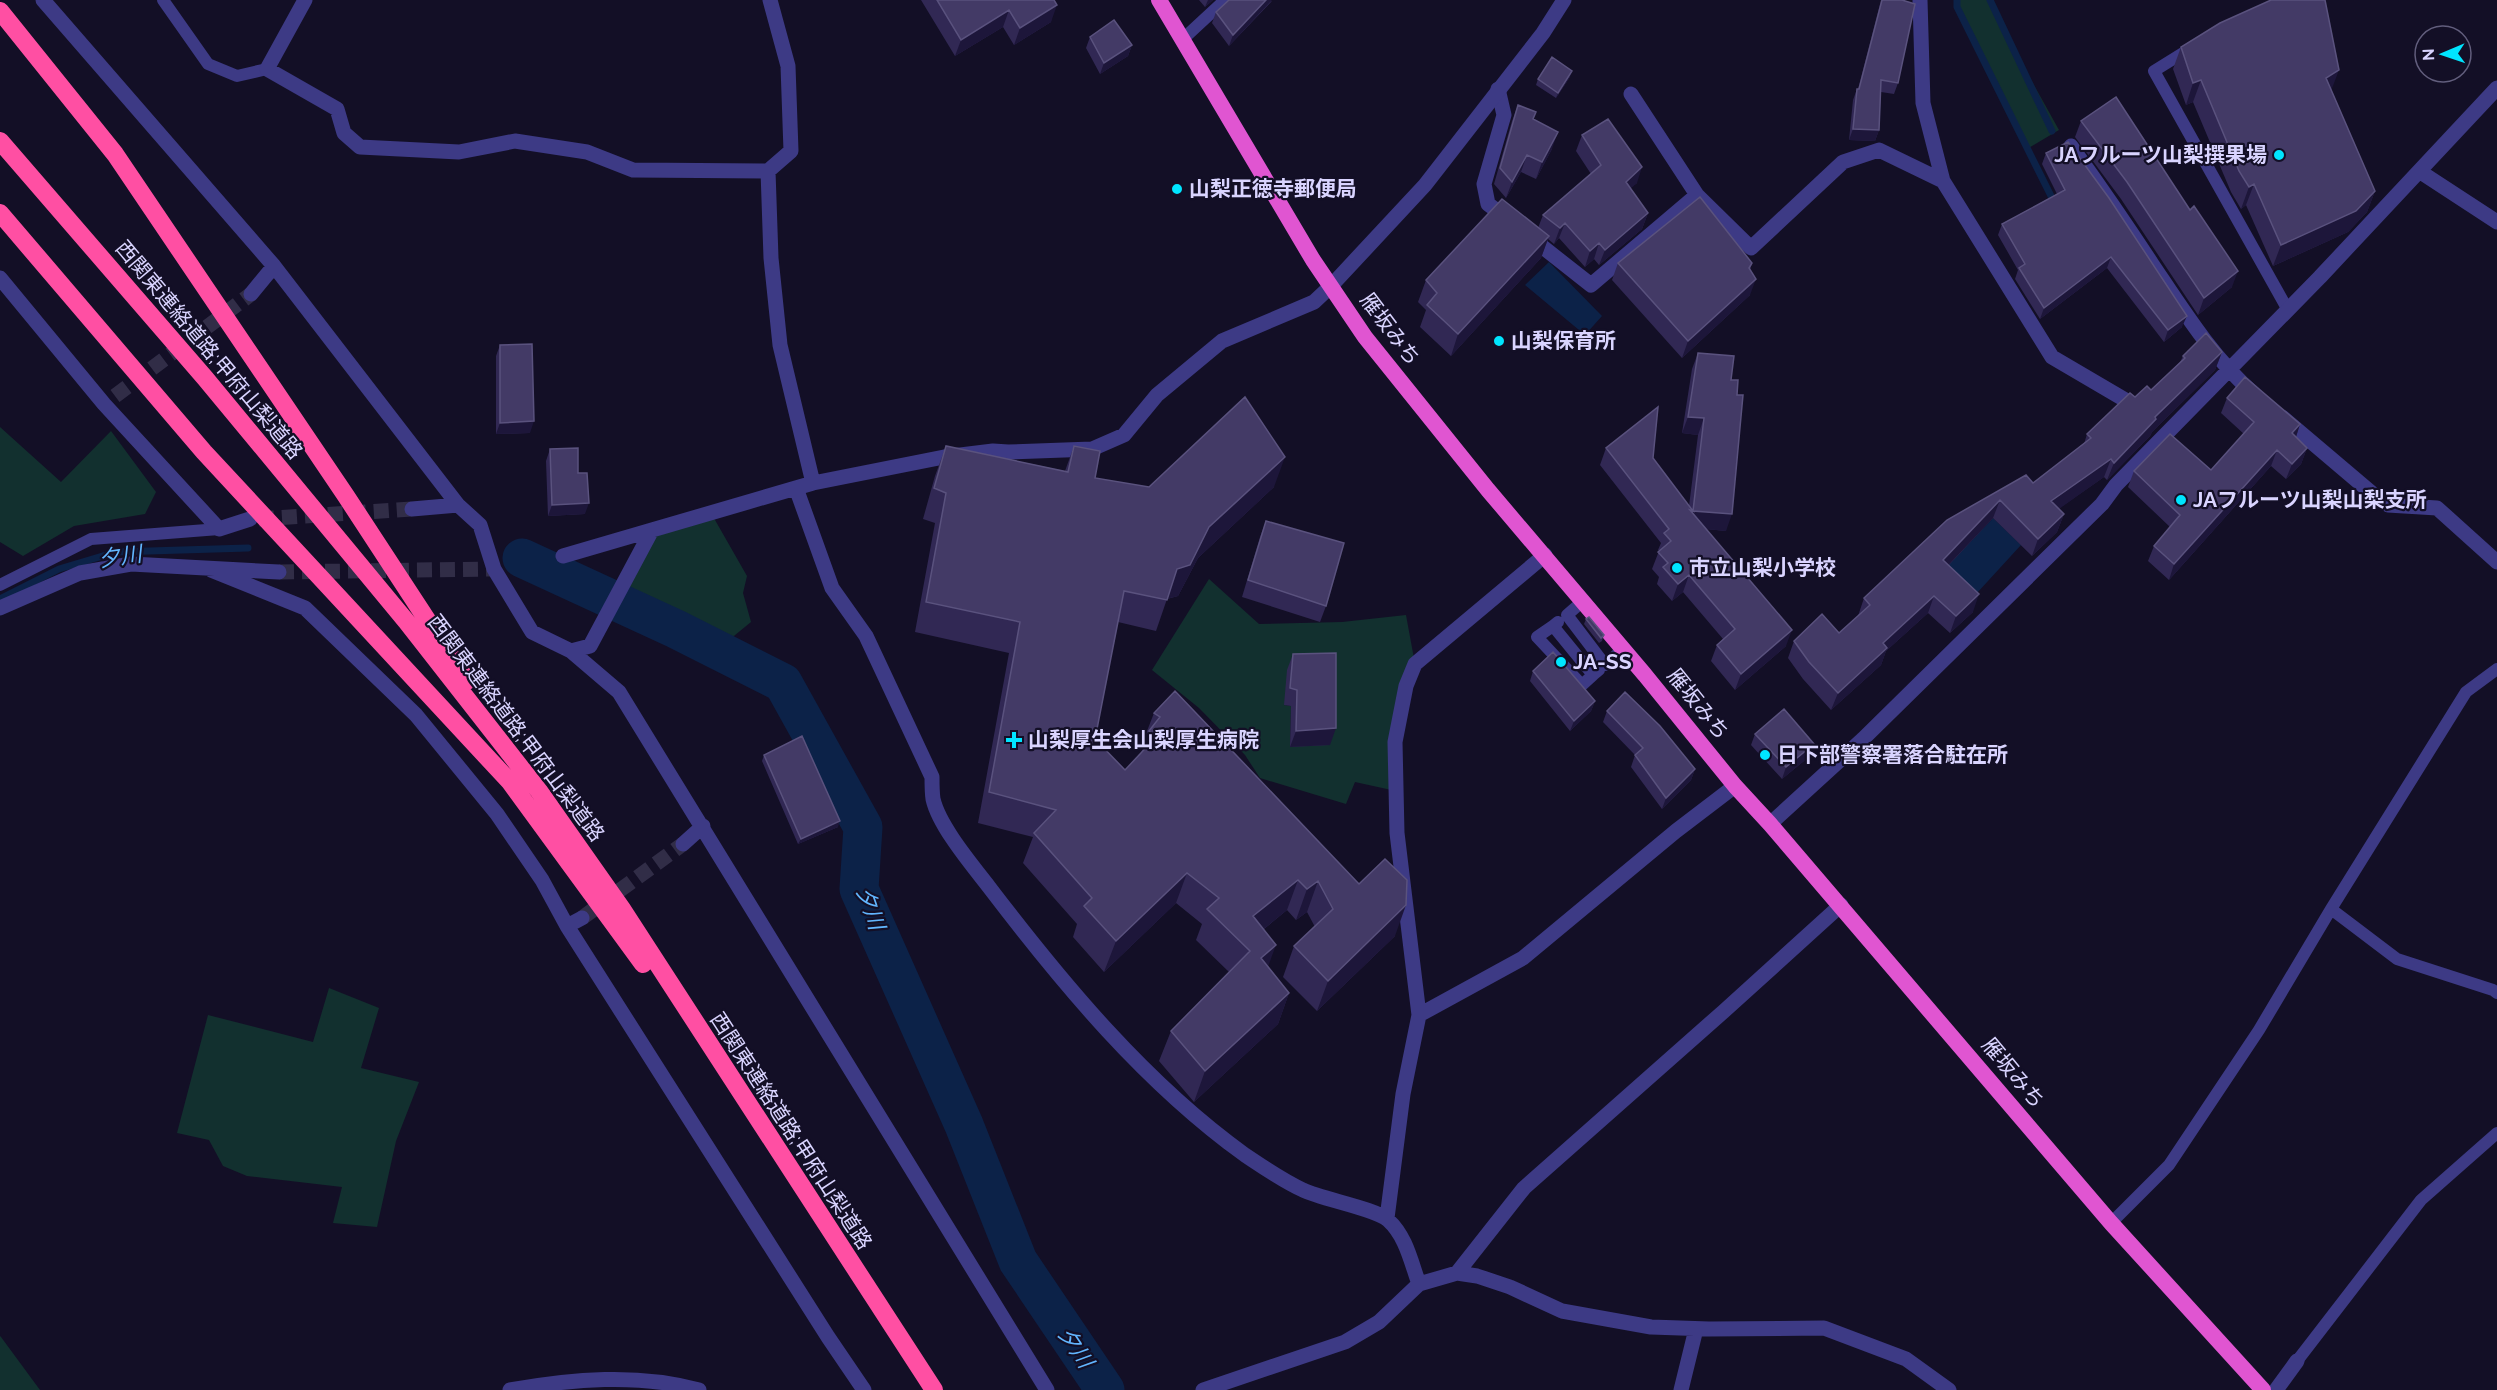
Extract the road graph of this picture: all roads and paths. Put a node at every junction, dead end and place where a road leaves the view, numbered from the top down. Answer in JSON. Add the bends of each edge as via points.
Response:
{"nodes":[{"id":1,"x":43,"y":0,"type":"edge"},
{"id":2,"x":163,"y":0,"type":"edge"},
{"id":3,"x":305,"y":0,"type":"edge"},
{"id":4,"x":770,"y":0,"type":"edge"},
{"id":5,"x":1159,"y":0,"type":"edge"},
{"id":6,"x":1225,"y":0,"type":"edge"},
{"id":7,"x":1563,"y":0,"type":"edge"},
{"id":8,"x":1920,"y":0,"type":"edge"},
{"id":9,"x":0,"y":11,"type":"edge"},
{"id":10,"x":1183,"y":39,"type":"junction"},
{"id":11,"x":2202,"y":41,"type":"edge"},
{"id":12,"x":267,"y":69,"type":"junction"},
{"id":13,"x":2497,"y":88,"type":"edge"},
{"id":14,"x":1498,"y":89,"type":"junction"},
{"id":15,"x":1631,"y":94,"type":"dead end"},
{"id":16,"x":0,"y":141,"type":"edge"},
{"id":17,"x":2071,"y":146,"type":"edge"},
{"id":18,"x":768,"y":171,"type":"junction"},
{"id":19,"x":2419,"y":171,"type":"junction"},
{"id":20,"x":1943,"y":181,"type":"junction"},
{"id":21,"x":1696,"y":195,"type":"junction"},
{"id":22,"x":0,"y":213,"type":"edge"},
{"id":23,"x":2497,"y":222,"type":"edge"},
{"id":24,"x":274,"y":266,"type":"junction"},
{"id":25,"x":0,"y":278,"type":"edge"},
{"id":26,"x":1331,"y":286,"type":"junction"},
{"id":27,"x":250,"y":294,"type":"tunnel mouth"},
{"id":28,"x":2288,"y":310,"type":"junction"},
{"id":29,"x":2228,"y":370,"type":"junction"},
{"id":30,"x":2127,"y":401,"type":"edge"},
{"id":31,"x":813,"y":483,"type":"junction"},
{"id":32,"x":796,"y":488,"type":"junction"},
{"id":33,"x":458,"y":505,"type":"junction"},
{"id":34,"x":412,"y":509,"type":"tunnel mouth"},
{"id":35,"x":250,"y":519,"type":"tunnel mouth"},
{"id":36,"x":219,"y":529,"type":"junction"},
{"id":37,"x":652,"y":530,"type":"junction"},
{"id":38,"x":1545,"y":555,"type":"junction"},
{"id":39,"x":563,"y":556,"type":"dead end"},
{"id":40,"x":2497,"y":562,"type":"edge"},
{"id":41,"x":211,"y":570,"type":"junction"},
{"id":42,"x":279,"y":572,"type":"tunnel mouth"},
{"id":43,"x":0,"y":585,"type":"edge"},
{"id":44,"x":1583,"y":601,"type":"junction"},
{"id":45,"x":0,"y":608,"type":"edge"},
{"id":46,"x":1567,"y":615,"type":"junction"},
{"id":47,"x":1552,"y":626,"type":"junction"},
{"id":48,"x":1623,"y":649,"type":"junction"},
{"id":49,"x":571,"y":651,"type":"junction"},
{"id":50,"x":1605,"y":665,"type":"junction"},
{"id":51,"x":2497,"y":669,"type":"edge"},
{"id":52,"x":1593,"y":675,"type":"junction"},
{"id":53,"x":1735,"y":786,"type":"junction"},
{"id":54,"x":539,"y":791,"type":"junction"},
{"id":55,"x":1770,"y":824,"type":"junction"},
{"id":56,"x":703,"y":826,"type":"junction"},
{"id":57,"x":682,"y":844,"type":"tunnel mouth"},
{"id":58,"x":1840,"y":905,"type":"junction"},
{"id":59,"x":2331,"y":909,"type":"junction"},
{"id":60,"x":582,"y":918,"type":"tunnel mouth"},
{"id":61,"x":567,"y":926,"type":"junction"},
{"id":62,"x":2497,"y":993,"type":"edge"},
{"id":63,"x":1419,"y":1015,"type":"junction"},
{"id":64,"x":751,"y":1110,"type":"junction"},
{"id":65,"x":2497,"y":1133,"type":"edge"},
{"id":66,"x":1387,"y":1218,"type":"junction"},
{"id":67,"x":2111,"y":1223,"type":"junction"},
{"id":68,"x":1457,"y":1273,"type":"junction"},
{"id":69,"x":1419,"y":1284,"type":"junction"},
{"id":70,"x":1696,"y":1329,"type":"junction"},
{"id":71,"x":2297,"y":1361,"type":"joint"},
{"id":72,"x":510,"y":1390,"type":"edge"},
{"id":73,"x":699,"y":1390,"type":"edge"},
{"id":74,"x":864,"y":1390,"type":"edge"},
{"id":75,"x":934,"y":1390,"type":"edge"},
{"id":76,"x":1047,"y":1390,"type":"edge"},
{"id":77,"x":1203,"y":1390,"type":"edge"},
{"id":78,"x":1681,"y":1390,"type":"edge"},
{"id":79,"x":1949,"y":1390,"type":"edge"},
{"id":80,"x":2263,"y":1390,"type":"edge"},
{"id":81,"x":2276,"y":1390,"type":"edge"}],
"edges":[{"from":1,"to":24,"type":"street"},
{"from":2,"to":12,"type":"lane","via":[[208,64],[237,76]]},
{"from":3,"to":12,"type":"street"},
{"from":4,"to":18,"type":"street","via":[[788,66],[791,151]]},
{"from":5,"to":10,"type":"highway","name":"雁坂みち"},
{"from":6,"to":10,"type":"lane"},
{"from":7,"to":14,"type":"street","via":[[1543,33]]},
{"from":8,"to":20,"type":"street","via":[[1923,103]]},
{"from":9,"to":54,"type":"highway","via":[[115,154]]},
{"from":10,"to":26,"type":"highway","name":"雁坂みち"},
{"from":11,"to":28,"type":"lane","via":[[2154,71]]},
{"from":12,"to":18,"type":"street","via":[[337,109],[344,133],[360,147],[459,152],[515,141],[587,152],[633,170]]},
{"from":13,"to":19,"type":"street"},
{"from":14,"to":21,"type":"street","via":[[1504,115],[1484,184],[1488,204],[1591,285]]},
{"from":14,"to":26,"type":"street","via":[[1425,185]]},
{"from":15,"to":21,"type":"street"},
{"from":16,"to":54,"type":"highway","name":"西関東連絡道路;甲府山梨道路","via":[[205,378],[406,621]]},
{"from":17,"to":29,"type":"street","via":[[2201,337]]},
{"from":18,"to":31,"type":"street","via":[[780,345]]},
{"from":19,"to":23,"type":"street"},
{"from":19,"to":28,"type":"street"},
{"from":20,"to":21,"type":"street","via":[[1879,150],[1843,162],[1751,248]]},
{"from":20,"to":30,"type":"street","via":[[2052,357]]},
{"from":22,"to":64,"type":"highway","via":[[204,452],[510,782]]},
{"from":24,"to":27,"type":"street"},
{"from":24,"to":33,"type":"street"},
{"from":25,"to":36,"type":"street"},
{"from":26,"to":31,"type":"street","via":[[1314,302],[1222,341],[1157,394],[1124,435],[1092,449],[993,451]]},
{"from":26,"to":38,"type":"highway","name":"雁坂みち","via":[[1394,374]]},
{"from":28,"to":29,"type":"street"},
{"from":29,"to":40,"type":"street","via":[[2388,505],[2437,508]]},
{"from":29,"to":55,"type":"street","via":[[2102,504],[1863,739]]},
{"from":31,"to":32,"type":"street"},
{"from":32,"to":37,"type":"street"},
{"from":32,"to":66,"type":"street","via":[[832,588],[866,636],[932,777],[933,800],[953,840],[1012,917],[1071,989],[1172,1097],[1246,1155],[1304,1191]]},
{"from":33,"to":34,"type":"street"},
{"from":33,"to":49,"type":"street","via":[[480,525],[494,569],[532,632]]},
{"from":35,"to":36,"type":"street"},
{"from":36,"to":43,"type":"lane","via":[[91,539]]},
{"from":37,"to":39,"type":"street"},
{"from":37,"to":49,"type":"street","via":[[590,646]]},
{"from":38,"to":44,"type":"highway","name":"雁坂みち"},
{"from":38,"to":63,"type":"street","via":[[1415,664],[1406,686],[1395,742],[1397,833]]},
{"from":41,"to":42,"type":"street"},
{"from":41,"to":45,"type":"street","via":[[130,564],[80,573]]},
{"from":41,"to":61,"type":"street","via":[[305,608],[416,715],[497,814],[542,880]]},
{"from":44,"to":46,"type":"lane"},
{"from":44,"to":48,"type":"highway","name":"雁坂みち"},
{"from":46,"to":47,"type":"lane"},
{"from":46,"to":50,"type":"lane"},
{"from":47,"to":52,"type":"lane"},
{"from":47,"to":52,"type":"lane","via":[[1537,638],[1582,685]]},
{"from":48,"to":50,"type":"lane"},
{"from":48,"to":53,"type":"highway","name":"雁坂みち"},
{"from":49,"to":56,"type":"street","via":[[619,692]]},
{"from":50,"to":52,"type":"lane"},
{"from":51,"to":59,"type":"lane","via":[[2466,692]]},
{"from":53,"to":55,"type":"highway","name":"雁坂みち"},
{"from":53,"to":63,"type":"street","via":[[1523,958]]},
{"from":54,"to":64,"type":"highway","name":"西関東連絡道路;甲府山梨道路","via":[[622,909]]},
{"from":55,"to":58,"type":"highway","name":"雁坂みち"},
{"from":56,"to":57,"type":"street"},
{"from":56,"to":76,"type":"street"},
{"from":58,"to":67,"type":"highway","name":"雁坂みち"},
{"from":58,"to":68,"type":"street","via":[[1524,1188]]},
{"from":59,"to":62,"type":"lane","via":[[2397,959]]},
{"from":59,"to":67,"type":"lane","via":[[2259,1030],[2169,1165]]},
{"from":60,"to":61,"type":"street"},
{"from":61,"to":74,"type":"street"},
{"from":63,"to":66,"type":"street","via":[[1403,1094]]},
{"from":64,"to":75,"type":"highway","name":"西関東連絡道路;甲府山梨道路"},
{"from":65,"to":71,"type":"lane","via":[[2421,1200]]},
{"from":66,"to":69,"type":"street","via":[[1402,1237]]},
{"from":67,"to":80,"type":"highway","name":"雁坂みち"},
{"from":68,"to":69,"type":"street"},
{"from":68,"to":70,"type":"street","via":[[1510,1287],[1562,1311],[1651,1327]]},
{"from":69,"to":77,"type":"street","via":[[1378,1322],[1345,1342]]},
{"from":70,"to":78,"type":"street"},
{"from":70,"to":79,"type":"street","via":[[1824,1328],[1906,1359]]},
{"from":71,"to":81,"type":"street"},
{"from":72,"to":73,"type":"street","via":[[625,1379]]}]}
